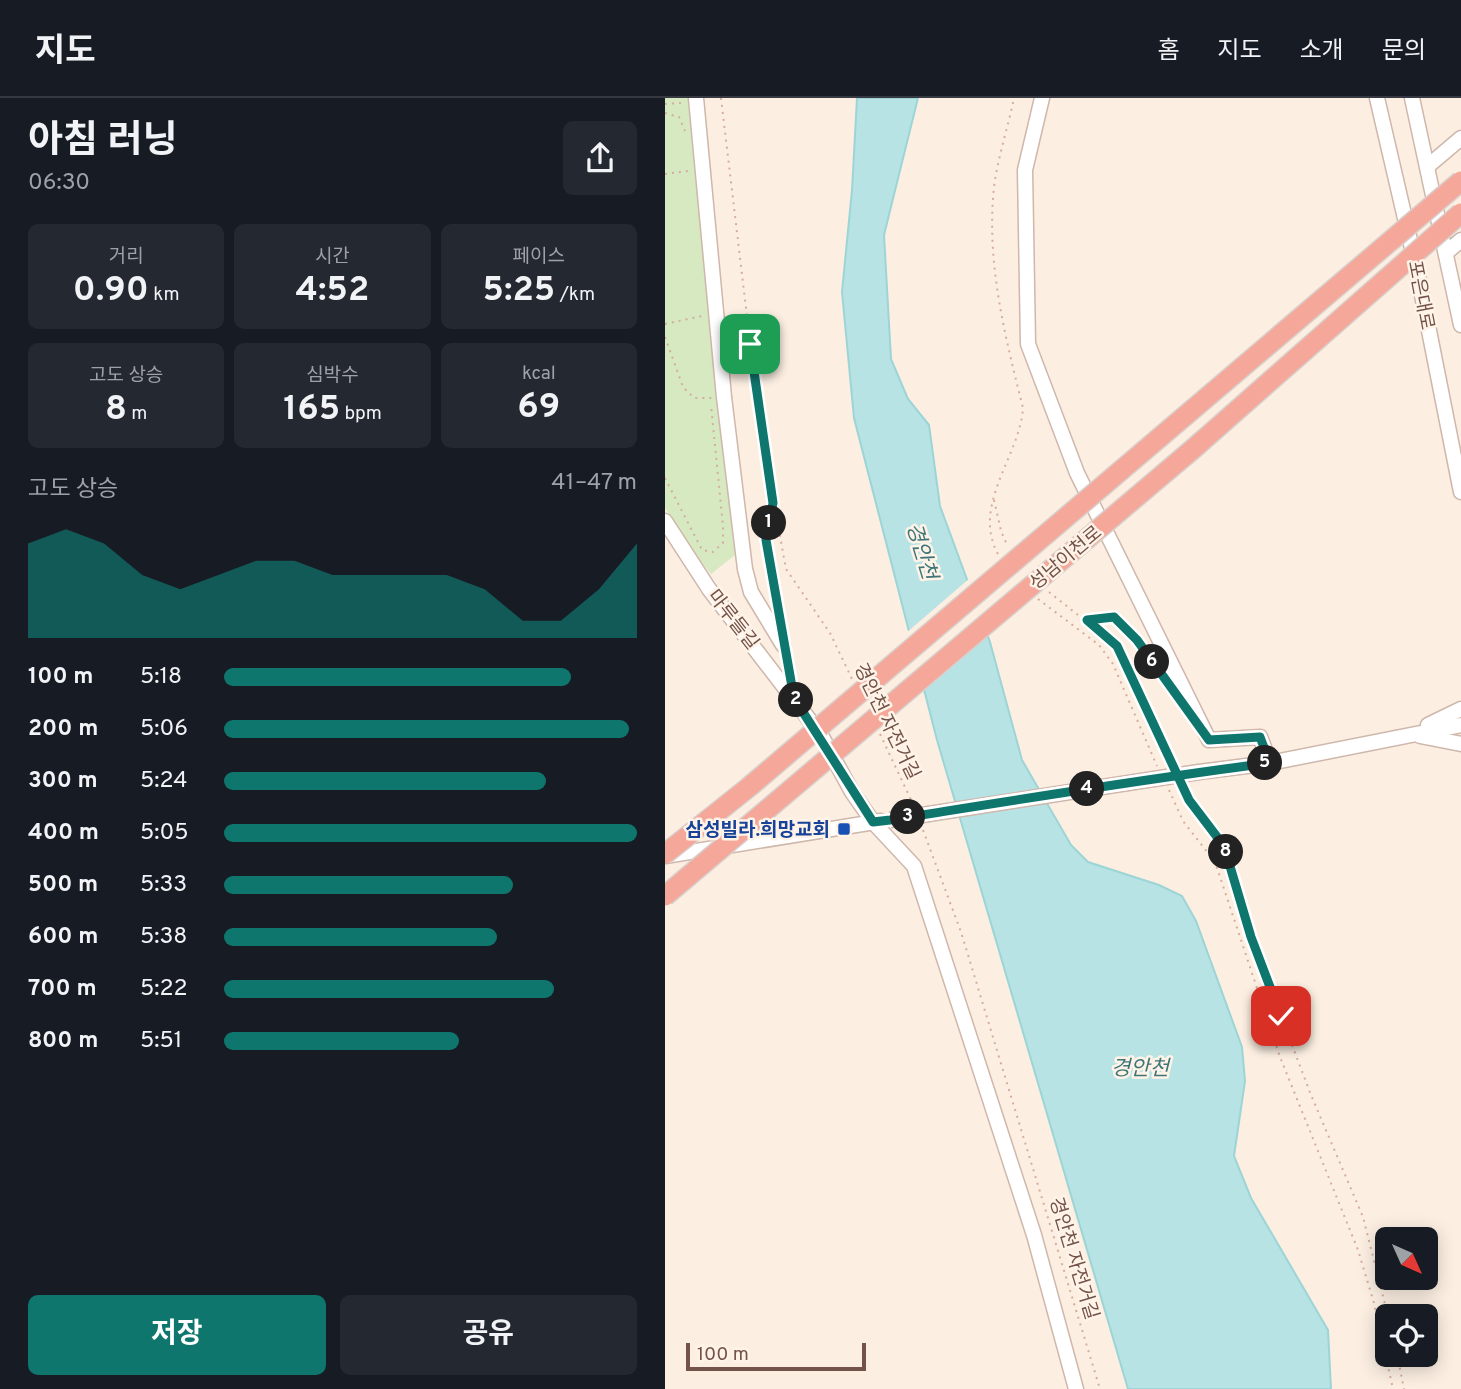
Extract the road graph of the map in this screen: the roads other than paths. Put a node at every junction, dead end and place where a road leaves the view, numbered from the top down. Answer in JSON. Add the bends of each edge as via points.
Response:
{"nodes":[{"id":1,"x":1042,"y":98,"type":"edge"},
{"id":2,"x":1377,"y":98,"type":"edge"},
{"id":3,"x":1412,"y":98,"type":"edge"},
{"id":4,"x":696,"y":100,"type":"edge"},
{"id":5,"x":1461,"y":138,"type":"edge"},
{"id":6,"x":1428,"y":166,"type":"junction"},
{"id":7,"x":1461,"y":180,"type":"edge"},
{"id":8,"x":1461,"y":213,"type":"edge"},
{"id":9,"x":1461,"y":240,"type":"edge"},
{"id":10,"x":1447,"y":252,"type":"junction"},
{"id":11,"x":1461,"y":325,"type":"edge"},
{"id":12,"x":1461,"y":492,"type":"edge"},
{"id":13,"x":665,"y":521,"type":"edge"},
{"id":14,"x":783,"y":645,"type":"road end"},
{"id":15,"x":1461,"y":709,"type":"edge"},
{"id":16,"x":1461,"y":725,"type":"edge"},
{"id":17,"x":1408,"y":734,"type":"junction"},
{"id":18,"x":1461,"y":744,"type":"edge"},
{"id":19,"x":1270,"y":763,"type":"junction"},
{"id":20,"x":873,"y":822,"type":"junction"},
{"id":21,"x":665,"y":855,"type":"edge"},
{"id":22,"x":665,"y":896,"type":"edge"},
{"id":23,"x":1076,"y":1389,"type":"edge"}],
"edges":[{"from":1,"to":19,"type":"street","via":[[1025,170],[1028,344],[1077,473],[1209,740],[1260,737]]},
{"from":2,"to":12,"type":"street","name":"포은대로","via":[[1415,257]]},
{"from":3,"to":6,"type":"street"},
{"from":4,"to":14,"type":"street","via":[[717,398],[751,592]]},
{"from":5,"to":6,"type":"street"},
{"from":6,"to":10,"type":"street"},
{"from":7,"to":21,"type":"highway","name":"성남이천로","bridge":true},
{"from":8,"to":22,"type":"highway","name":"성남이천로","bridge":true,"via":[[1193,449]]},
{"from":9,"to":10,"type":"street"},
{"from":10,"to":11,"type":"street"},
{"from":13,"to":20,"type":"street","name":"마루들길","via":[[709,589],[821,735]]},
{"from":15,"to":17,"type":"street"},
{"from":16,"to":17,"type":"street"},
{"from":17,"to":18,"type":"street"},
{"from":17,"to":19,"type":"street"},
{"from":19,"to":20,"type":"street","bridge":true},
{"from":20,"to":21,"type":"street"},
{"from":20,"to":23,"type":"street","name":"마루들길","via":[[914,866],[1034,1235]]}]}
